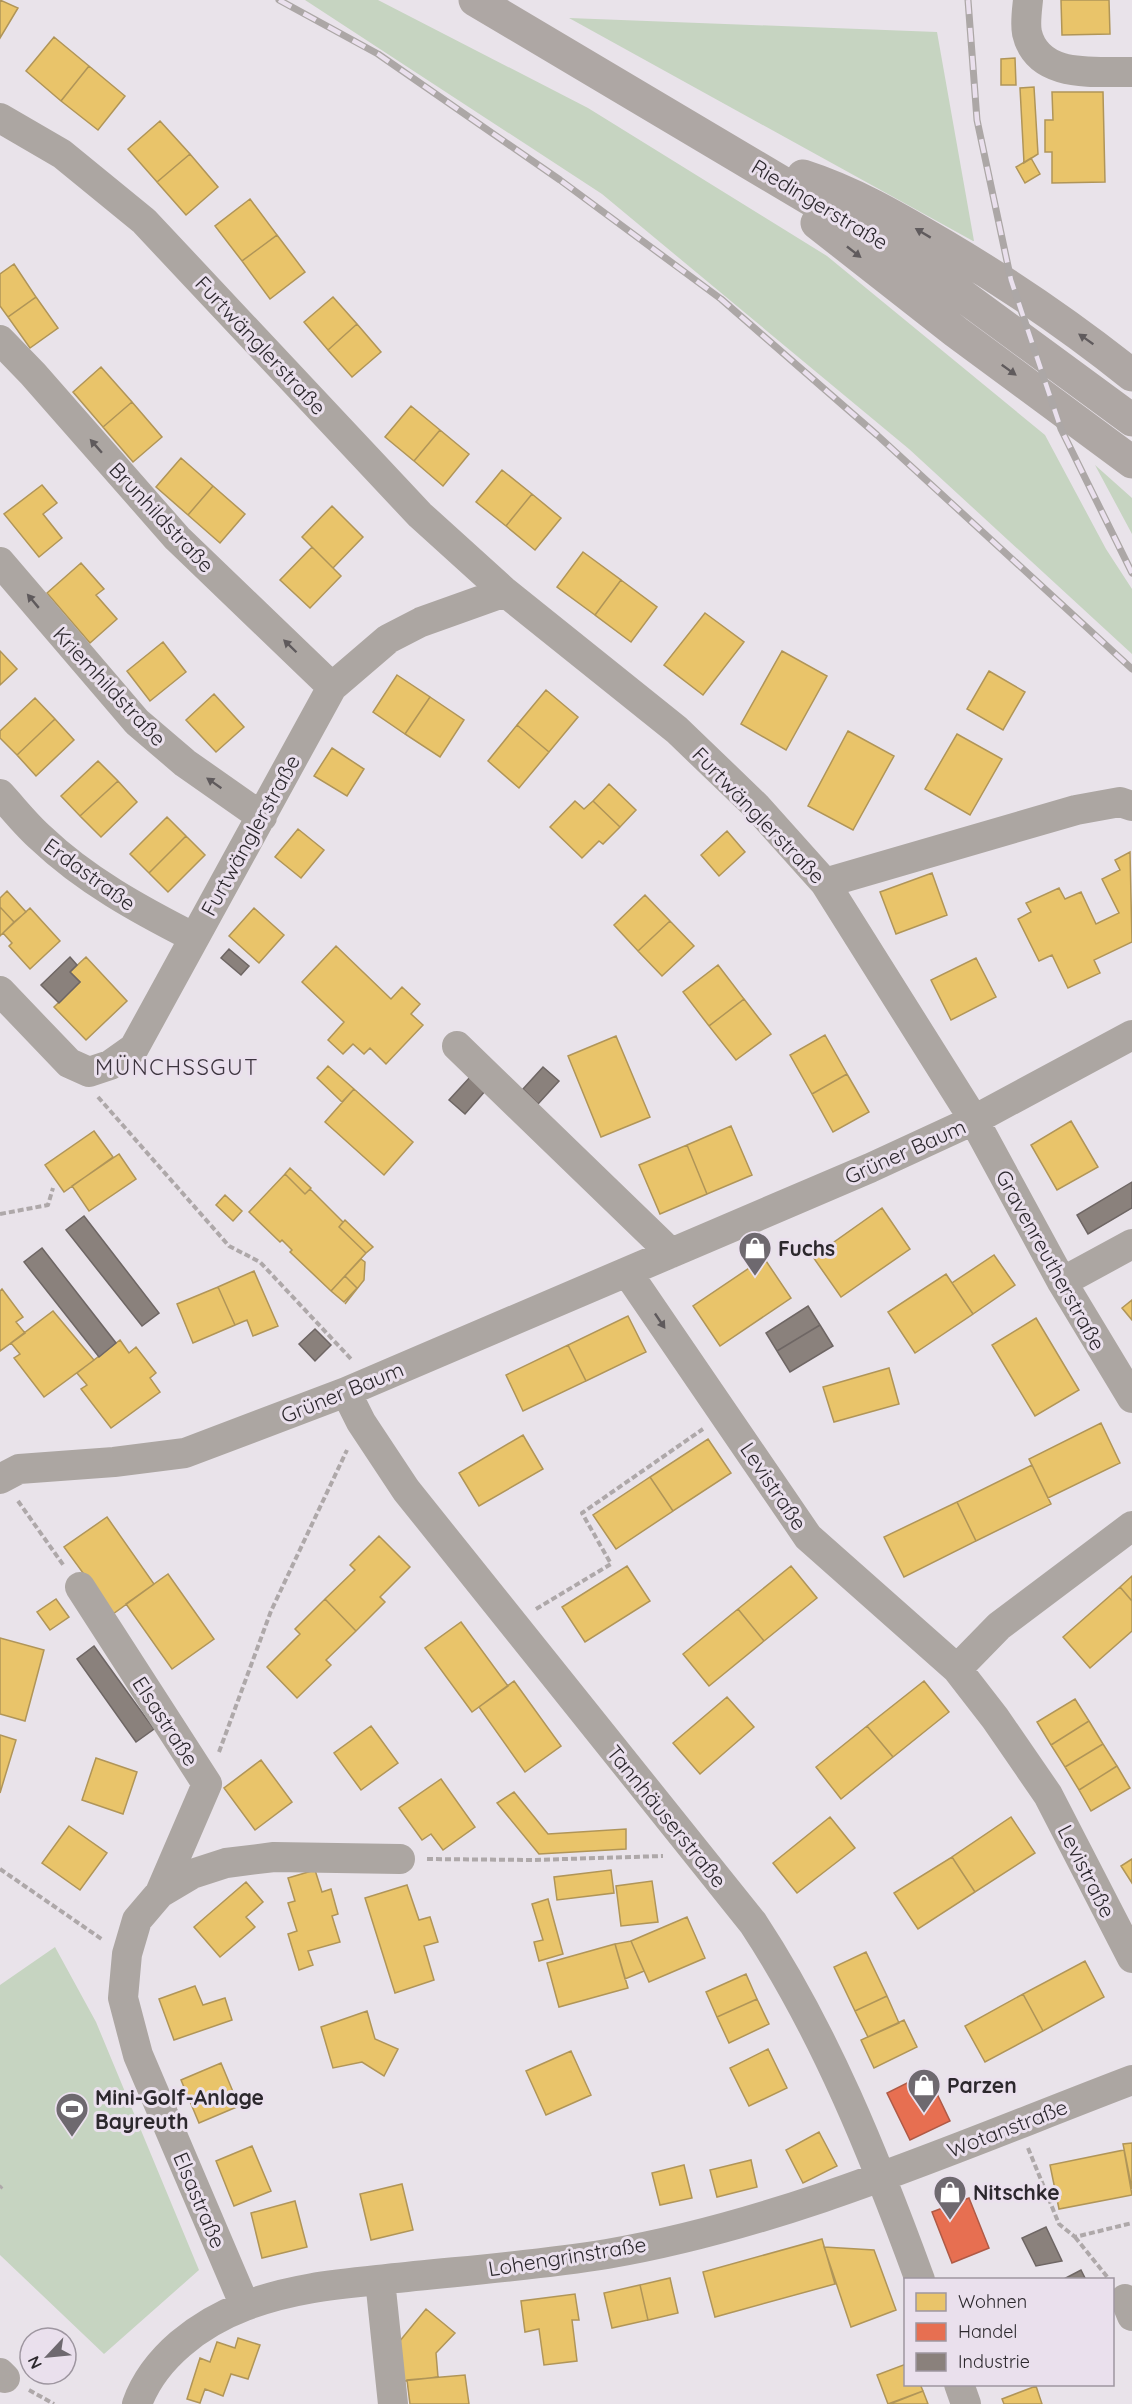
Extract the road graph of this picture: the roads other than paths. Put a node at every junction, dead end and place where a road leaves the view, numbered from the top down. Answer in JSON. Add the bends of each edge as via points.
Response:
{"nodes":[{"id":1,"x":451,"y":0,"type":"edge"},
{"id":2,"x":1028,"y":0,"type":"edge"},
{"id":3,"x":483,"y":6,"type":"edge"},
{"id":4,"x":1132,"y":72,"type":"edge"},
{"id":5,"x":0,"y":118,"type":"edge"},
{"id":6,"x":746,"y":159,"type":"junction"},
{"id":7,"x":0,"y":340,"type":"edge"},
{"id":8,"x":1132,"y":375,"type":"edge"},
{"id":9,"x":1132,"y":420,"type":"edge"},
{"id":10,"x":1132,"y":462,"type":"edge"},
{"id":11,"x":0,"y":562,"type":"edge"},
{"id":12,"x":505,"y":592,"type":"junction"},
{"id":13,"x":332,"y":687,"type":"junction"},
{"id":14,"x":0,"y":794,"type":"edge"},
{"id":15,"x":1132,"y":806,"type":"edge"},
{"id":16,"x":262,"y":817,"type":"junction"},
{"id":17,"x":825,"y":882,"type":"junction"},
{"id":18,"x":193,"y":937,"type":"junction"},
{"id":19,"x":0,"y":991,"type":"edge"},
{"id":20,"x":1132,"y":1035,"type":"edge"},
{"id":21,"x":457,"y":1046,"type":"dead end"},
{"id":22,"x":974,"y":1120,"type":"junction"},
{"id":23,"x":1132,"y":1244,"type":"edge"},
{"id":24,"x":671,"y":1253,"type":"junction"},
{"id":25,"x":627,"y":1272,"type":"junction"},
{"id":26,"x":1062,"y":1282,"type":"junction"},
{"id":27,"x":356,"y":1388,"type":"junction"},
{"id":28,"x":1132,"y":1398,"type":"edge"},
{"id":29,"x":9,"y":1490,"type":"edge"},
{"id":30,"x":1132,"y":1526,"type":"edge"},
{"id":31,"x":80,"y":1587,"type":"road end"},
{"id":32,"x":957,"y":1669,"type":"junction"},
{"id":33,"x":400,"y":1859,"type":"road end"},
{"id":34,"x":160,"y":1893,"type":"junction"},
{"id":35,"x":1132,"y":1958,"type":"edge"},
{"id":36,"x":1132,"y":2080,"type":"edge"},
{"id":37,"x":882,"y":2176,"type":"junction"},
{"id":38,"x":919,"y":2278,"type":"edge"},
{"id":39,"x":380,"y":2280,"type":"junction"},
{"id":40,"x":245,"y":2306,"type":"junction"},
{"id":41,"x":959,"y":2386,"type":"edge"},
{"id":42,"x":137,"y":2404,"type":"edge"},
{"id":43,"x":393,"y":2404,"type":"edge"},
{"id":44,"x":966,"y":2404,"type":"edge"}],
"edges":[{"from":1,"to":3,"type":"main road","name":"Riedingerstraße"},
{"from":2,"to":4,"type":"street","via":[[1027,33],[1038,55],[1060,69]]},
{"from":3,"to":6,"type":"main road","name":"Riedingerstraße"},
{"from":5,"to":12,"type":"street","name":"Furtwänglerstraße","via":[[62,153],[144,220],[420,515]]},
{"from":8,"to":6,"type":"main road","one_way":true,"via":[[998,278],[886,211],[831,185]]},
{"from":6,"to":9,"type":"main road","name":"Riedingerstraße","via":[[956,290]]},
{"from":6,"to":10,"type":"main road","one_way":true,"via":[[856,254]]},
{"from":13,"to":7,"type":"street","name":"Brunhildstraße","one_way":true,"via":[[177,538]]},
{"from":16,"to":11,"type":"street","name":"Kriemhildstraße","one_way":true,"via":[[184,763],[137,722]]},
{"from":12,"to":13,"type":"street","name":"Furtwänglerstraße","via":[[421,622],[388,639]]},
{"from":12,"to":17,"type":"street","name":"Furtwänglerstraße","via":[[677,730],[756,806]]},
{"from":13,"to":16,"type":"street","name":"Furtwänglerstraße"},
{"from":14,"to":18,"type":"street","name":"Erdastraße","via":[[41,839],[89,877],[141,911]]},
{"from":15,"to":17,"type":"street","via":[[1120,802],[1076,810]]},
{"from":16,"to":18,"type":"street","name":"Furtwänglerstraße"},
{"from":17,"to":22,"type":"street","name":"Furtwänglerstraße"},
{"from":18,"to":19,"type":"street","name":"Furtwänglerstraße","via":[[134,1048],[110,1065],[89,1072],[69,1064]]},
{"from":20,"to":22,"type":"street","name":"Grüner Baum"},
{"from":21,"to":24,"type":"street"},
{"from":22,"to":24,"type":"street","name":"Grüner Baum"},
{"from":22,"to":26,"type":"street","name":"Gravenreutherstraße"},
{"from":23,"to":26,"type":"street"},
{"from":24,"to":25,"type":"street","name":"Grüner Baum"},
{"from":25,"to":27,"type":"street","name":"Grüner Baum"},
{"from":25,"to":32,"type":"street","name":"Levistraße","one_way":true,"via":[[808,1537]]},
{"from":26,"to":28,"type":"street","name":"Gravenreutherstraße"},
{"from":27,"to":29,"type":"street","name":"Grüner Baum","via":[[185,1453],[18,1469]]},
{"from":27,"to":37,"type":"street","name":"Tannhäuserstraße","via":[[362,1422],[406,1490],[753,1923],[795,1990]]},
{"from":30,"to":32,"type":"street","via":[[999,1626]]},
{"from":31,"to":34,"type":"street","name":"Elsastraße","via":[[207,1784]]},
{"from":32,"to":35,"type":"street","name":"Levistraße","via":[[1048,1795]]},
{"from":33,"to":34,"type":"street","name":"Elsastraße","via":[[274,1857],[226,1863],[192,1874]]},
{"from":34,"to":40,"type":"street","name":"Elsastraße","via":[[137,1920],[127,1954],[123,1998],[138,2055]]},
{"from":36,"to":37,"type":"street","name":"Wotanstraße"},
{"from":37,"to":38,"type":"street","name":"Tannhäuserstraße"},
{"from":37,"to":39,"type":"street","name":"Lohengrinstraße","via":[[741,2223],[608,2254]]},
{"from":39,"to":40,"type":"street","name":"Lohengrinstraße","via":[[309,2287]]},
{"from":39,"to":43,"type":"street"},
{"from":40,"to":42,"type":"street","name":"Lohengrinstraße","via":[[203,2327],[165,2357]]},
{"from":41,"to":44,"type":"street"}]}
